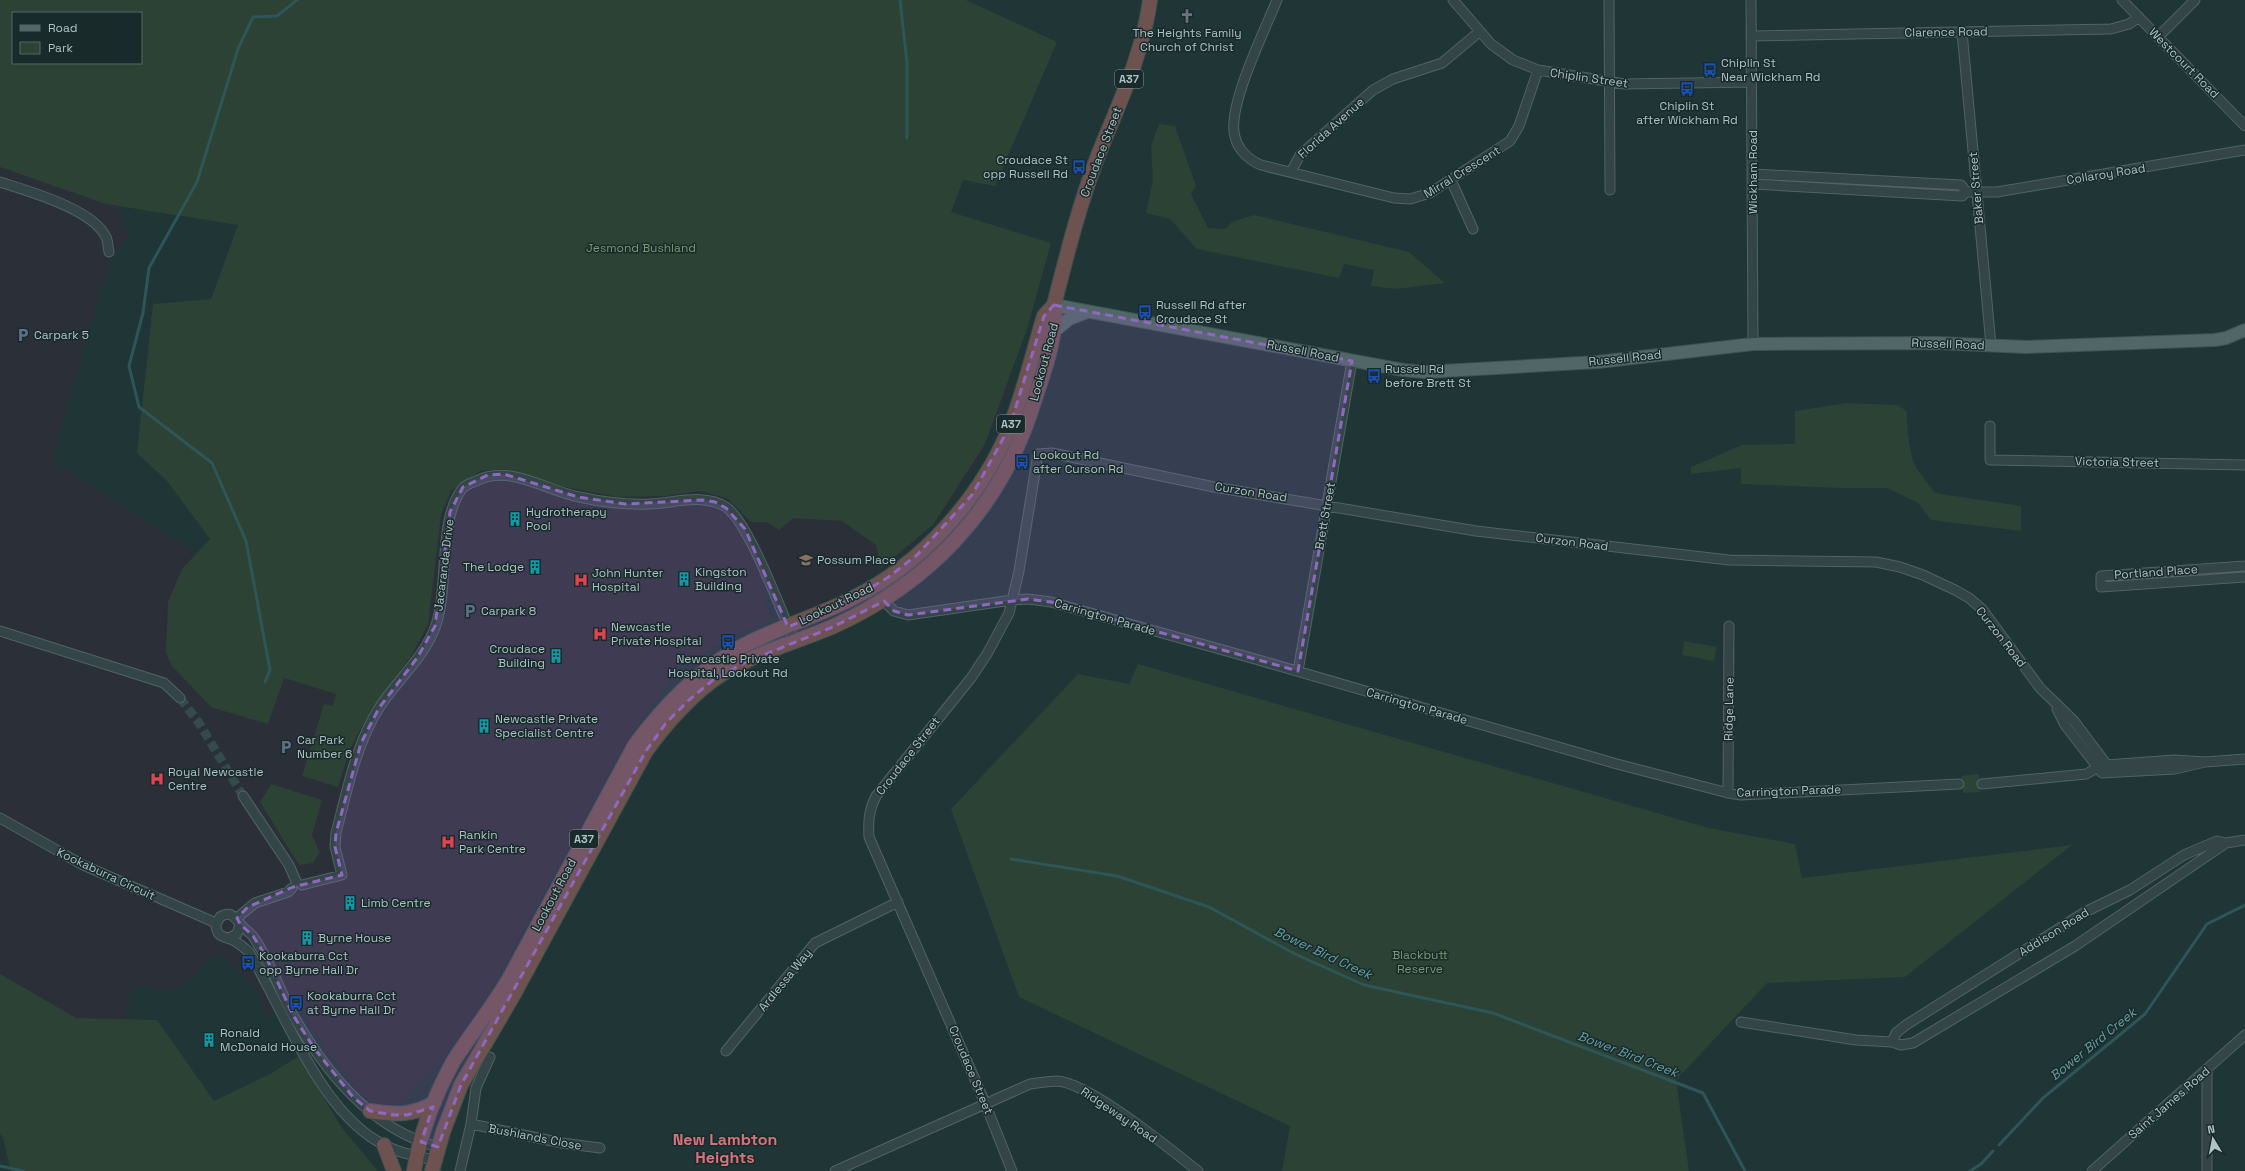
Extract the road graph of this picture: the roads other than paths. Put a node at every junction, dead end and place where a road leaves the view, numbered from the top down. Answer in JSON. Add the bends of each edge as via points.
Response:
{"nodes":[{"id":1,"x":1150,"y":0,"type":"edge"},
{"id":2,"x":1277,"y":0,"type":"edge"},
{"id":3,"x":1453,"y":0,"type":"edge"},
{"id":4,"x":1609,"y":0,"type":"edge"},
{"id":5,"x":1751,"y":0,"type":"edge"},
{"id":6,"x":2122,"y":0,"type":"edge"},
{"id":7,"x":2195,"y":0,"type":"edge"},
{"id":8,"x":2139,"y":17,"type":"junction"},
{"id":9,"x":1479,"y":32,"type":"junction"},
{"id":10,"x":1962,"y":32,"type":"junction"},
{"id":11,"x":1751,"y":36,"type":"junction"},
{"id":12,"x":2158,"y":37,"type":"junction"},
{"id":13,"x":1538,"y":70,"type":"junction"},
{"id":14,"x":1609,"y":82,"type":"junction"},
{"id":15,"x":1752,"y":82,"type":"junction"},
{"id":16,"x":2245,"y":126,"type":"edge"},
{"id":17,"x":2245,"y":150,"type":"edge"},
{"id":18,"x":1291,"y":172,"type":"junction"},
{"id":19,"x":1753,"y":174,"type":"junction"},
{"id":20,"x":1451,"y":180,"type":"junction"},
{"id":21,"x":0,"y":182,"type":"edge"},
{"id":22,"x":1753,"y":184,"type":"junction"},
{"id":23,"x":1610,"y":190,"type":"dead end"},
{"id":24,"x":1966,"y":192,"type":"junction"},
{"id":25,"x":1977,"y":192,"type":"junction"},
{"id":26,"x":1473,"y":229,"type":"dead end"},
{"id":27,"x":109,"y":252,"type":"dead end"},
{"id":28,"x":1054,"y":305,"type":"junction"},
{"id":29,"x":1088,"y":312,"type":"junction"},
{"id":30,"x":2245,"y":330,"type":"edge"},
{"id":31,"x":1053,"y":332,"type":"junction"},
{"id":32,"x":1753,"y":344,"type":"junction"},
{"id":33,"x":1991,"y":345,"type":"junction"},
{"id":34,"x":1352,"y":361,"type":"junction"},
{"id":35,"x":1990,"y":426,"type":"dead end"},
{"id":36,"x":1038,"y":454,"type":"joint"},
{"id":37,"x":2245,"y":465,"type":"edge"},
{"id":38,"x":1327,"y":505,"type":"junction"},
{"id":39,"x":2245,"y":566,"type":"edge"},
{"id":40,"x":2245,"y":577,"type":"edge"},
{"id":41,"x":1012,"y":600,"type":"junction"},
{"id":42,"x":884,"y":601,"type":"junction"},
{"id":43,"x":1728,"y":626,"type":"dead end"},
{"id":44,"x":788,"y":627,"type":"junction"},
{"id":45,"x":0,"y":631,"type":"edge"},
{"id":46,"x":795,"y":642,"type":"junction"},
{"id":47,"x":1298,"y":671,"type":"junction"},
{"id":48,"x":180,"y":698,"type":"tunnel mouth"},
{"id":49,"x":2054,"y":703,"type":"junction"},
{"id":50,"x":2245,"y":759,"type":"edge"},
{"id":51,"x":2205,"y":762,"type":"junction"},
{"id":52,"x":2097,"y":768,"type":"junction"},
{"id":53,"x":1959,"y":784,"type":"dead end"},
{"id":54,"x":1982,"y":784,"type":"dead end"},
{"id":55,"x":1728,"y":793,"type":"junction"},
{"id":56,"x":243,"y":796,"type":"tunnel mouth"},
{"id":57,"x":0,"y":818,"type":"edge"},
{"id":58,"x":2245,"y":840,"type":"edge"},
{"id":59,"x":2226,"y":843,"type":"junction"},
{"id":60,"x":297,"y":885,"type":"junction"},
{"id":61,"x":898,"y":902,"type":"junction"},
{"id":62,"x":239,"y":921,"type":"junction"},
{"id":63,"x":216,"y":923,"type":"junction"},
{"id":64,"x":229,"y":938,"type":"junction"},
{"id":65,"x":1741,"y":1022,"type":"dead end"},
{"id":66,"x":2245,"y":1035,"type":"edge"},
{"id":67,"x":1892,"y":1042,"type":"junction"},
{"id":68,"x":726,"y":1052,"type":"dead end"},
{"id":69,"x":490,"y":1056,"type":"dead end"},
{"id":70,"x":2207,"y":1070,"type":"junction"},
{"id":71,"x":434,"y":1103,"type":"junction"},
{"id":72,"x":986,"y":1104,"type":"junction"},
{"id":73,"x":370,"y":1111,"type":"junction"},
{"id":74,"x":471,"y":1124,"type":"junction"},
{"id":75,"x":421,"y":1142,"type":"junction"},
{"id":76,"x":384,"y":1145,"type":"junction"},
{"id":77,"x":600,"y":1148,"type":"dead end"},
{"id":78,"x":417,"y":1157,"type":"junction"},
{"id":79,"x":435,"y":1159,"type":"edge"},
{"id":80,"x":394,"y":1171,"type":"edge"},
{"id":81,"x":414,"y":1171,"type":"edge"},
{"id":82,"x":460,"y":1171,"type":"edge"},
{"id":83,"x":835,"y":1171,"type":"edge"},
{"id":84,"x":1012,"y":1171,"type":"edge"},
{"id":85,"x":1198,"y":1171,"type":"edge"},
{"id":86,"x":2092,"y":1171,"type":"edge"},
{"id":87,"x":2206,"y":1171,"type":"edge"}],
"edges":[{"from":1,"to":28,"type":"highway","name":"Croudace Street","number":"A37","via":[[1137,59],[1098,154],[1078,214]]},
{"from":2,"to":18,"type":"street","name":"Florida Avenue","via":[[1245,80],[1233,126],[1238,145],[1248,158],[1261,165]]},
{"from":3,"to":9,"type":"street","name":"Chiplin Street"},
{"from":4,"to":14,"type":"street"},
{"from":5,"to":11,"type":"street","name":"Wickham Road"},
{"from":6,"to":8,"type":"street","name":"Westcourt Road"},
{"from":7,"to":12,"type":"street"},
{"from":8,"to":10,"type":"street","name":"Clarence Road","via":[[2129,24],[2111,29]]},
{"from":8,"to":12,"type":"street","name":"Westcourt Road"},
{"from":9,"to":13,"type":"street","name":"Chiplin Street","via":[[1513,60]]},
{"from":9,"to":18,"type":"street","name":"Florida Avenue","via":[[1442,63],[1394,79],[1372,90],[1300,155]]},
{"from":10,"to":11,"type":"street","name":"Clarence Road"},
{"from":10,"to":25,"type":"street","name":"Baker Street"},
{"from":11,"to":15,"type":"street","name":"Wickham Road"},
{"from":12,"to":16,"type":"street","name":"Westcourt Road"},
{"from":13,"to":14,"type":"street","name":"Chiplin Street"},
{"from":13,"to":20,"type":"street","name":"Mirral Crescent","via":[[1515,135],[1503,147]]},
{"from":14,"to":15,"type":"street","name":"Chiplin Street"},
{"from":14,"to":23,"type":"street"},
{"from":15,"to":19,"type":"street","name":"Wickham Road"},
{"from":17,"to":25,"type":"street","name":"Collaroy Road","via":[[1997,192]]},
{"from":18,"to":20,"type":"street","name":"Mirral Crescent","via":[[1402,200],[1420,198]]},
{"from":19,"to":22,"type":"street","name":"Wickham Road"},
{"from":19,"to":24,"type":"street","name":"Collaroy Road","via":[[1961,185]]},
{"from":20,"to":26,"type":"street"},
{"from":21,"to":27,"type":"street","via":[[68,206],[95,224],[106,237]]},
{"from":22,"to":24,"type":"street","name":"Collaroy Road","via":[[1962,196]]},
{"from":22,"to":32,"type":"street","name":"Wickham Road"},
{"from":24,"to":25,"type":"street","name":"Collaroy Road"},
{"from":25,"to":33,"type":"street","name":"Baker Street"},
{"from":28,"to":29,"type":"main road","name":"Russell Road"},
{"from":28,"to":31,"type":"highway","name":"Lookout Road","number":"A37","via":[[1056,321]]},
{"from":28,"to":44,"type":"highway","name":"Lookout Road","number":"A37","via":[[1044,316],[1010,426],[991,465],[972,495],[943,530],[917,555],[887,578],[854,597]]},
{"from":29,"to":31,"type":"main road","via":[[1069,319]]},
{"from":29,"to":34,"type":"main road","name":"Russell Road"},
{"from":30,"to":33,"type":"main road","name":"Russell Road","via":[[2226,338],[2202,341],[2069,347]]},
{"from":31,"to":42,"type":"highway","name":"Lookout Road","number":"A37","via":[[1025,428],[1001,481],[981,510],[926,570]]},
{"from":32,"to":33,"type":"main road","name":"Russell Road","via":[[1936,342]]},
{"from":32,"to":34,"type":"main road","name":"Russell Road","via":[[1598,362],[1436,372],[1403,370]]},
{"from":34,"to":38,"type":"street","name":"Brett Street"},
{"from":35,"to":37,"type":"street","name":"Victoria Street","via":[[1990,460]]},
{"from":36,"to":38,"type":"street","name":"Curzon Road","via":[[1052,453],[1214,487]]},
{"from":36,"to":41,"type":"street","name":"Croudace Street"},
{"from":38,"to":47,"type":"street","name":"Brett Street"},
{"from":38,"to":49,"type":"street","name":"Curzon Road","via":[[1476,531],[1729,560],[1876,562],[1900,567],[1923,575],[1969,598],[1982,609]]},
{"from":39,"to":40,"type":"street","name":"Portland Place","via":[[2100,576],[2101,587]]},
{"from":41,"to":42,"type":"street","name":"Carrington Parade","via":[[908,615],[894,611]]},
{"from":41,"to":47,"type":"street","name":"Carrington Parade","via":[[1051,602]]},
{"from":41,"to":61,"type":"street","name":"Croudace Street","via":[[1009,613],[987,654],[876,796],[870,808],[869,837]]},
{"from":42,"to":46,"type":"highway","name":"Lookout Road","number":"A37","via":[[833,627]]},
{"from":43,"to":55,"type":"street","name":"Ridge Lane"},
{"from":44,"to":46,"type":"street","name":"Jacaranda Drive"},
{"from":44,"to":60,"type":"street","name":"Jacaranda Drive","via":[[745,529],[726,508],[715,502],[703,500],[651,504],[578,497],[504,474],[488,475],[463,487],[450,512],[436,626],[417,658],[379,708],[361,743],[336,832],[335,847],[342,876]]},
{"from":44,"to":71,"type":"highway","name":"Lookout Road","number":"A37","via":[[740,648],[706,670],[679,692],[655,718],[635,745],[508,981],[490,1012],[454,1062]]},
{"from":45,"to":48,"type":"street","via":[[164,684]]},
{"from":46,"to":79,"type":"highway","name":"Lookout Road","number":"A37","via":[[746,662],[713,680],[666,723],[646,751],[461,1086]]},
{"from":47,"to":55,"type":"street","name":"Carrington Parade","via":[[1617,764]]},
{"from":49,"to":51,"type":"street","name":"Curzon Road","via":[[2074,721],[2107,765],[2174,760]]},
{"from":49,"to":52,"type":"street","name":"Curzon Road","via":[[2065,725]]},
{"from":50,"to":51,"type":"street"},
{"from":51,"to":52,"type":"street","via":[[2175,769],[2102,773]]},
{"from":52,"to":54,"type":"street","via":[[2086,774]]},
{"from":53,"to":55,"type":"street","name":"Carrington Parade","via":[[1741,795]]},
{"from":56,"to":60,"type":"street","via":[[289,865]]},
{"from":57,"to":63,"type":"street","name":"Kookaburra Circuit","via":[[83,865]]},
{"from":58,"to":59,"type":"street","name":"Addison Road"},
{"from":59,"to":67,"type":"street","name":"Addison Road","via":[[2075,946],[1964,1014],[1913,1043],[1901,1045]]},
{"from":59,"to":67,"type":"street","name":"Addison Road","via":[[2217,841],[2184,855],[2130,890],[2085,912],[1906,1025],[1896,1033]]},
{"from":60,"to":62,"type":"street","via":[[288,892],[255,903]]},
{"from":61,"to":68,"type":"street","name":"Ardlessa Way","via":[[815,943]]},
{"from":61,"to":72,"type":"street","name":"Croudace Street"},
{"from":62,"to":63,"type":"street","via":[[226,914]]},
{"from":62,"to":64,"type":"street","via":[[237,934]]},
{"from":62,"to":73,"type":"street","via":[[253,936],[265,955],[293,1015],[314,1048],[353,1097]]},
{"from":63,"to":64,"type":"street","via":[[218,934]]},
{"from":64,"to":76,"type":"street","via":[[248,952],[255,962],[283,1019],[338,1106],[367,1135]]},
{"from":65,"to":67,"type":"street","name":"Addison Road","via":[[1856,1040]]},
{"from":66,"to":70,"type":"street","name":"Saint James Road"},
{"from":69,"to":74,"type":"street","via":[[476,1088]]},
{"from":70,"to":86,"type":"street","name":"Saint James Road"},
{"from":70,"to":87,"type":"street"},
{"from":71,"to":73,"type":"highway","via":[[407,1115]]},
{"from":71,"to":75,"type":"highway","name":"Lookout Road","number":"A37"},
{"from":72,"to":83,"type":"street","name":"Ridgeway Road"},
{"from":72,"to":84,"type":"street","name":"Croudace Street"},
{"from":72,"to":85,"type":"street","name":"Ridgeway Road","via":[[1030,1084],[1058,1081],[1080,1087],[1171,1149]]},
{"from":73,"to":75,"type":"street"},
{"from":74,"to":77,"type":"street","name":"Bushlands Close","via":[[562,1143]]},
{"from":74,"to":82,"type":"street"},
{"from":75,"to":78,"type":"highway","name":"Lookout Road","number":"A37"},
{"from":75,"to":79,"type":"street"},
{"from":76,"to":78,"type":"street"},
{"from":76,"to":80,"type":"highway"},
{"from":78,"to":79,"type":"street"},
{"from":78,"to":81,"type":"highway","name":"Lookout Road","number":"A37"}]}
